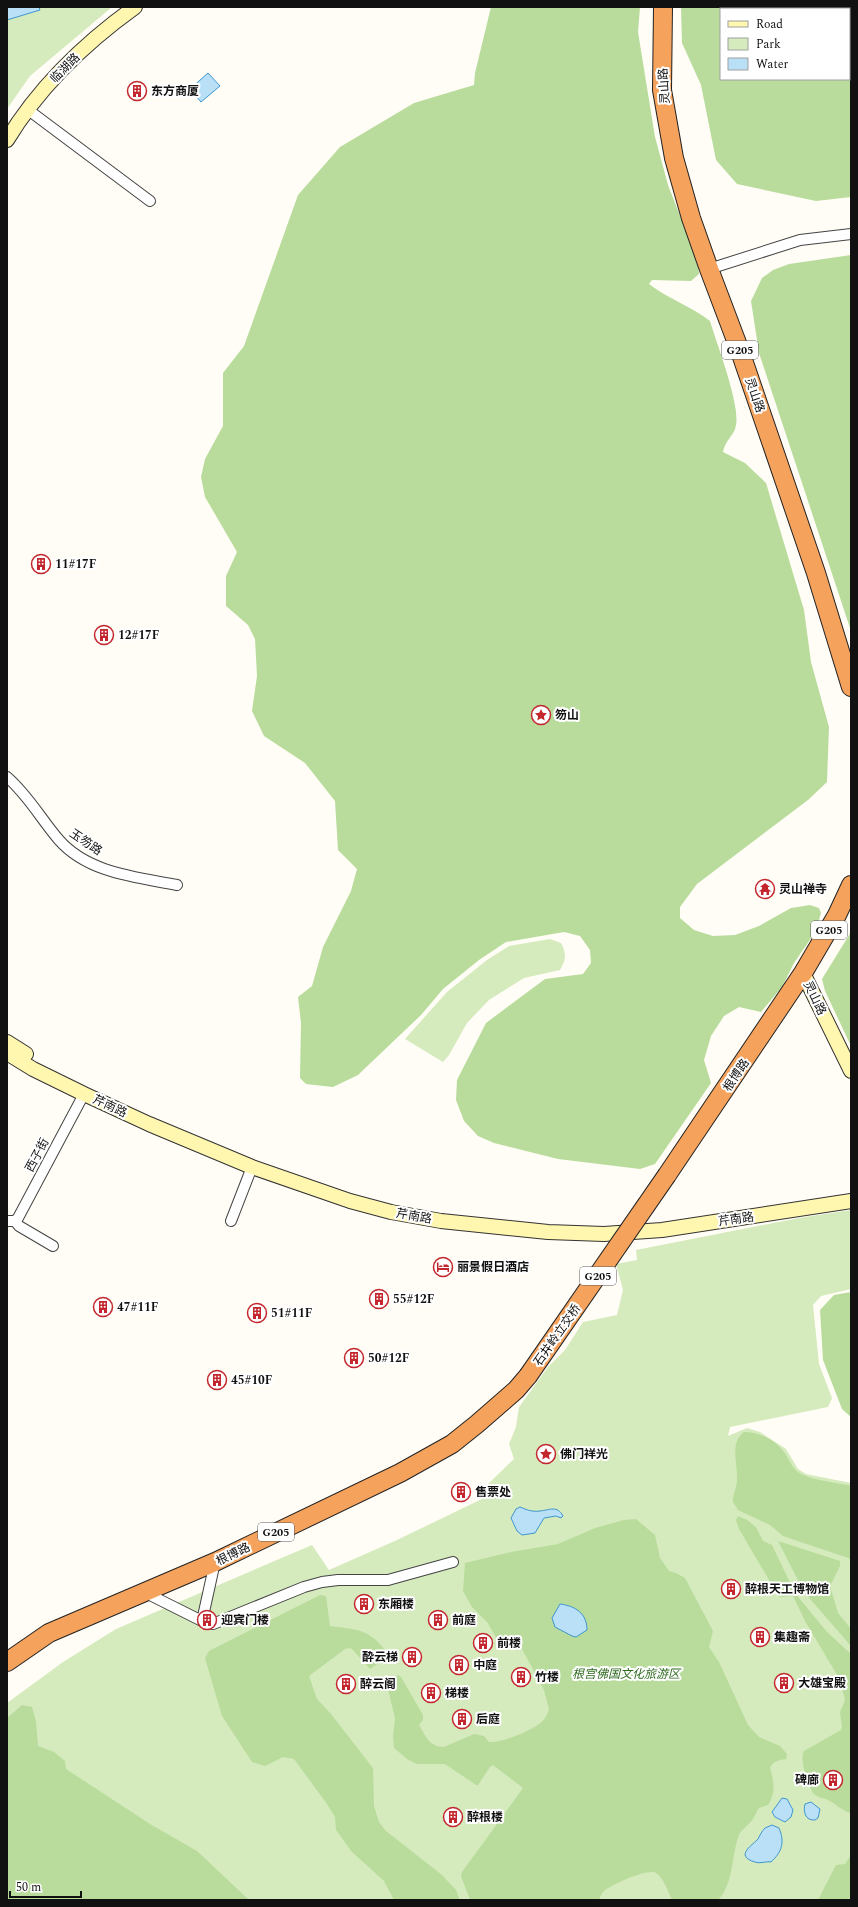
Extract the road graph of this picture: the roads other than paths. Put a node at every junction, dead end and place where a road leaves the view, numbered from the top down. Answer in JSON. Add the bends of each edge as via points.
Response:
{"nodes":[{"id":1,"x":135,"y":7,"type":"edge"},
{"id":2,"x":663,"y":7,"type":"edge"},
{"id":3,"x":28,"y":109,"type":"junction"},
{"id":4,"x":7,"y":140,"type":"edge"},
{"id":5,"x":150,"y":201,"type":"dead end"},
{"id":6,"x":851,"y":234,"type":"edge"},
{"id":7,"x":709,"y":269,"type":"junction"},
{"id":8,"x":851,"y":687,"type":"edge"},
{"id":9,"x":7,"y":777,"type":"edge"},
{"id":10,"x":176,"y":885,"type":"dead end"},
{"id":11,"x":851,"y":885,"type":"edge"},
{"id":12,"x":803,"y":973,"type":"junction"},
{"id":13,"x":7,"y":1042,"type":"edge"},
{"id":14,"x":7,"y":1053,"type":"edge"},
{"id":15,"x":851,"y":1071,"type":"edge"},
{"id":16,"x":84,"y":1094,"type":"junction"},
{"id":17,"x":252,"y":1167,"type":"junction"},
{"id":18,"x":667,"y":1175,"type":"joint"},
{"id":19,"x":851,"y":1201,"type":"edge"},
{"id":20,"x":11,"y":1221,"type":"edge"},
{"id":21,"x":231,"y":1221,"type":"dead end"},
{"id":22,"x":53,"y":1246,"type":"dead end"},
{"id":23,"x":528,"y":1376,"type":"joint"},
{"id":24,"x":215,"y":1562,"type":"junction"},
{"id":25,"x":453,"y":1562,"type":"dead end"},
{"id":26,"x":146,"y":1593,"type":"junction"},
{"id":27,"x":202,"y":1622,"type":"junction"},
{"id":28,"x":7,"y":1662,"type":"edge"}],
"edges":[{"from":1,"to":3,"type":"main road","name":"临湖路","via":[[92,41],[42,90]]},
{"from":2,"to":7,"type":"highway","name":"灵山路","number":"G205","via":[[662,90],[674,158]]},
{"from":3,"to":4,"type":"main road","name":"临湖路"},
{"from":3,"to":5,"type":"street"},
{"from":6,"to":7,"type":"street","via":[[800,240]]},
{"from":7,"to":8,"type":"highway","name":"灵山路","number":"G205","via":[[746,366],[816,573]]},
{"from":9,"to":10,"type":"street","name":"玉笏路","via":[[26,795],[60,841],[87,861],[115,873]]},
{"from":11,"to":12,"type":"highway","name":"灵山路","number":"G205","via":[[837,915]]},
{"from":12,"to":15,"type":"main road","name":"灵山路"},
{"from":12,"to":18,"type":"highway","name":"根博路","number":"G205"},
{"from":13,"to":16,"type":"main road"},
{"from":14,"to":16,"type":"main road","name":"芹南路"},
{"from":16,"to":17,"type":"main road","name":"芹南路"},
{"from":16,"to":20,"type":"street","name":"西子街","via":[[21,1213]]},
{"from":17,"to":19,"type":"main road","name":"芹南路","via":[[350,1201],[391,1212],[441,1222],[548,1232],[604,1234],[662,1230]]},
{"from":17,"to":21,"type":"street"},
{"from":18,"to":23,"type":"highway","name":"石井岭立交桥","number":"G205","bridge":true},
{"from":20,"to":22,"type":"street"},
{"from":23,"to":24,"type":"highway","name":"根博路","number":"G205","via":[[505,1400],[452,1444],[400,1473]]},
{"from":24,"to":26,"type":"highway","name":"根博路","number":"G205"},
{"from":24,"to":27,"type":"street"},
{"from":25,"to":27,"type":"street","via":[[388,1580],[322,1582],[213,1624]]},
{"from":26,"to":27,"type":"street"},
{"from":26,"to":28,"type":"highway","name":"根博路","number":"G205","via":[[49,1633]]}]}
